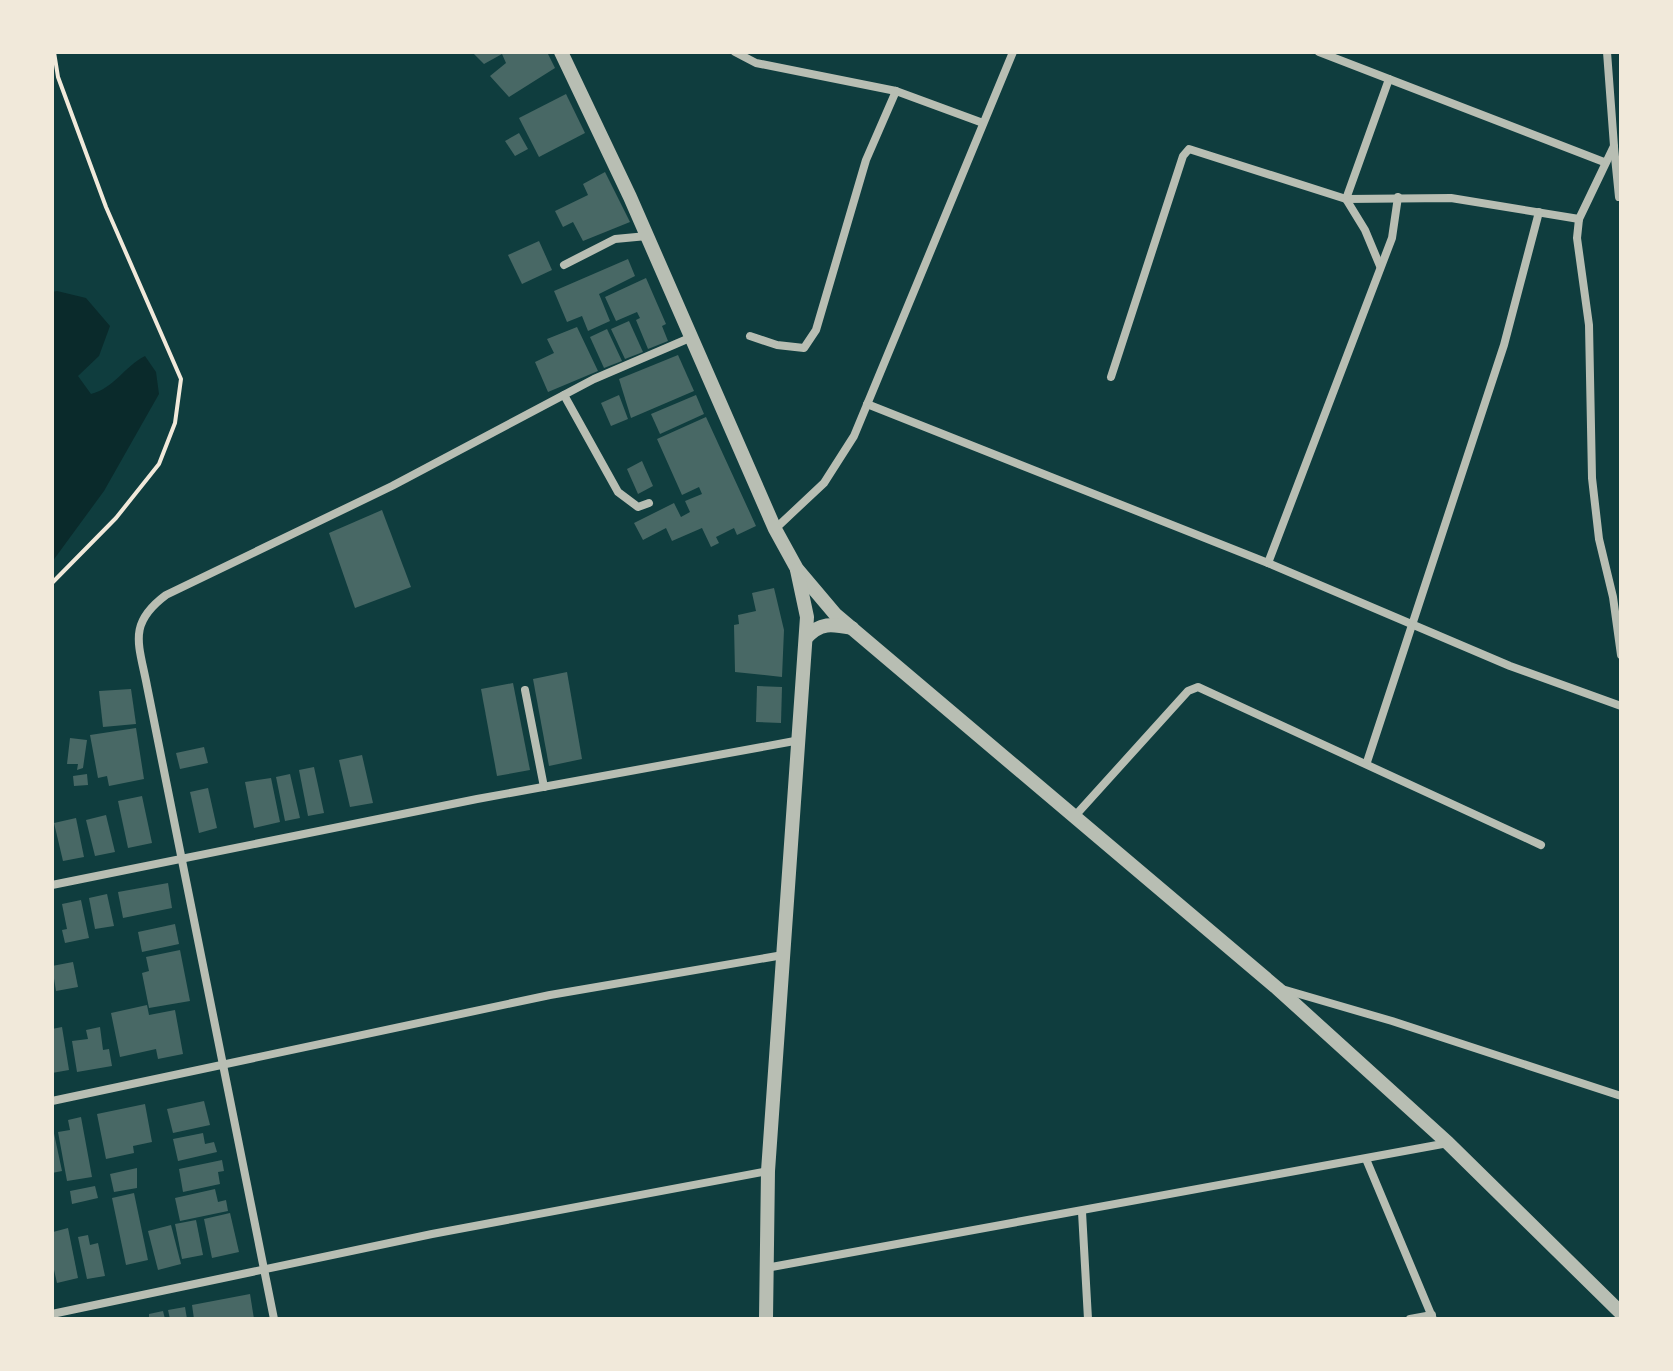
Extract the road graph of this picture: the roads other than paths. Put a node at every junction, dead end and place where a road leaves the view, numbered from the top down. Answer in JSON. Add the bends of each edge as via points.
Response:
{"nodes":[{"id":1,"x":561,"y":52,"type":"edge"},
{"id":2,"x":735,"y":52,"type":"edge"},
{"id":3,"x":1013,"y":52,"type":"edge"},
{"id":4,"x":1607,"y":52,"type":"edge"},
{"id":5,"x":1324,"y":53,"type":"edge"},
{"id":6,"x":1389,"y":79,"type":"junction"},
{"id":7,"x":896,"y":91,"type":"junction"},
{"id":8,"x":983,"y":123,"type":"junction"},
{"id":9,"x":1614,"y":146,"type":"junction"},
{"id":10,"x":1604,"y":162,"type":"junction"},
{"id":11,"x":1398,"y":197,"type":"junction"},
{"id":12,"x":1619,"y":197,"type":"dead end"},
{"id":13,"x":1346,"y":199,"type":"junction"},
{"id":14,"x":1539,"y":212,"type":"junction"},
{"id":15,"x":1579,"y":219,"type":"junction"},
{"id":16,"x":647,"y":236,"type":"junction"},
{"id":17,"x":564,"y":265,"type":"dead end"},
{"id":18,"x":1380,"y":266,"type":"junction"},
{"id":19,"x":750,"y":336,"type":"dead end"},
{"id":20,"x":692,"y":337,"type":"junction"},
{"id":21,"x":1111,"y":377,"type":"dead end"},
{"id":22,"x":564,"y":395,"type":"junction"},
{"id":23,"x":867,"y":404,"type":"junction"},
{"id":24,"x":649,"y":503,"type":"dead end"},
{"id":25,"x":775,"y":529,"type":"junction"},
{"id":26,"x":1268,"y":563,"type":"junction"},
{"id":27,"x":797,"y":569,"type":"junction"},
{"id":28,"x":1411,"y":622,"type":"junction"},
{"id":29,"x":852,"y":628,"type":"junction"},
{"id":30,"x":806,"y":638,"type":"junction"},
{"id":31,"x":1621,"y":655,"type":"edge"},
{"id":32,"x":525,"y":690,"type":"dead end"},
{"id":33,"x":1621,"y":706,"type":"edge"},
{"id":34,"x":800,"y":740,"type":"junction"},
{"id":35,"x":1367,"y":762,"type":"junction"},
{"id":36,"x":544,"y":787,"type":"junction"},
{"id":37,"x":1074,"y":818,"type":"junction"},
{"id":38,"x":1541,"y":845,"type":"dead end"},
{"id":39,"x":184,"y":859,"type":"junction"},
{"id":40,"x":52,"y":885,"type":"edge"},
{"id":41,"x":783,"y":955,"type":"junction"},
{"id":42,"x":1277,"y":988,"type":"junction"},
{"id":43,"x":223,"y":1066,"type":"junction"},
{"id":44,"x":1621,"y":1096,"type":"edge"},
{"id":45,"x":52,"y":1101,"type":"edge"},
{"id":46,"x":1448,"y":1143,"type":"junction"},
{"id":47,"x":1366,"y":1159,"type":"junction"},
{"id":48,"x":768,"y":1171,"type":"junction"},
{"id":49,"x":1082,"y":1212,"type":"junction"},
{"id":50,"x":765,"y":1268,"type":"junction"},
{"id":51,"x":263,"y":1270,"type":"junction"},
{"id":52,"x":1621,"y":1313,"type":"edge"},
{"id":53,"x":52,"y":1314,"type":"edge"},
{"id":54,"x":1432,"y":1317,"type":"edge"},
{"id":55,"x":274,"y":1319,"type":"edge"},
{"id":56,"x":766,"y":1319,"type":"edge"},
{"id":57,"x":1088,"y":1319,"type":"edge"},
{"id":58,"x":1410,"y":1319,"type":"edge"}],
"edges":[{"from":1,"to":16,"type":"street"},
{"from":2,"to":7,"type":"street","via":[[756,63]]},
{"from":3,"to":8,"type":"street"},
{"from":4,"to":9,"type":"street"},
{"from":5,"to":6,"type":"street"},
{"from":6,"to":10,"type":"street"},
{"from":6,"to":13,"type":"street"},
{"from":7,"to":8,"type":"street"},
{"from":7,"to":19,"type":"street","via":[[866,160],[816,330],[804,348]]},
{"from":8,"to":23,"type":"street"},
{"from":9,"to":10,"type":"street"},
{"from":9,"to":12,"type":"street"},
{"from":10,"to":15,"type":"street"},
{"from":11,"to":13,"type":"street"},
{"from":11,"to":14,"type":"street","via":[[1451,198]]},
{"from":11,"to":18,"type":"street","via":[[1397,220]]},
{"from":13,"to":18,"type":"street"},
{"from":13,"to":21,"type":"street","via":[[1188,150]]},
{"from":14,"to":15,"type":"street"},
{"from":14,"to":28,"type":"street","via":[[1504,345]]},
{"from":15,"to":31,"type":"street","via":[[1589,325],[1592,478]]},
{"from":16,"to":17,"type":"street","via":[[615,239]]},
{"from":16,"to":20,"type":"street"},
{"from":18,"to":26,"type":"street"},
{"from":20,"to":22,"type":"street"},
{"from":20,"to":25,"type":"street"},
{"from":22,"to":24,"type":"street","via":[[618,492],[638,507]]},
{"from":22,"to":39,"type":"street","via":[[392,486],[166,595],[145,614],[138,637]]},
{"from":23,"to":25,"type":"street","via":[[824,483]]},
{"from":23,"to":26,"type":"street"},
{"from":25,"to":27,"type":"street"},
{"from":26,"to":28,"type":"street"},
{"from":27,"to":29,"type":"street"},
{"from":27,"to":30,"type":"street"},
{"from":28,"to":33,"type":"street","via":[[1510,666]]},
{"from":28,"to":35,"type":"street"},
{"from":29,"to":30,"type":"street","via":[[815,627]]},
{"from":29,"to":37,"type":"street"},
{"from":30,"to":34,"type":"street"},
{"from":32,"to":36,"type":"street"},
{"from":34,"to":36,"type":"street"},
{"from":34,"to":41,"type":"street"},
{"from":35,"to":37,"type":"street","via":[[1210,691],[1191,688]]},
{"from":35,"to":38,"type":"street"},
{"from":36,"to":39,"type":"street"},
{"from":37,"to":42,"type":"street"},
{"from":39,"to":40,"type":"street"},
{"from":39,"to":43,"type":"street"},
{"from":41,"to":43,"type":"street","via":[[550,995]]},
{"from":41,"to":48,"type":"street"},
{"from":42,"to":44,"type":"street"},
{"from":42,"to":46,"type":"street"},
{"from":43,"to":45,"type":"street"},
{"from":43,"to":51,"type":"street"},
{"from":46,"to":47,"type":"street"},
{"from":46,"to":52,"type":"street"},
{"from":47,"to":49,"type":"street"},
{"from":47,"to":54,"type":"street"},
{"from":48,"to":50,"type":"street"},
{"from":48,"to":51,"type":"street"},
{"from":49,"to":50,"type":"street"},
{"from":49,"to":57,"type":"street"},
{"from":50,"to":56,"type":"street"},
{"from":51,"to":53,"type":"street"},
{"from":51,"to":55,"type":"street"},
{"from":54,"to":58,"type":"street"}]}
